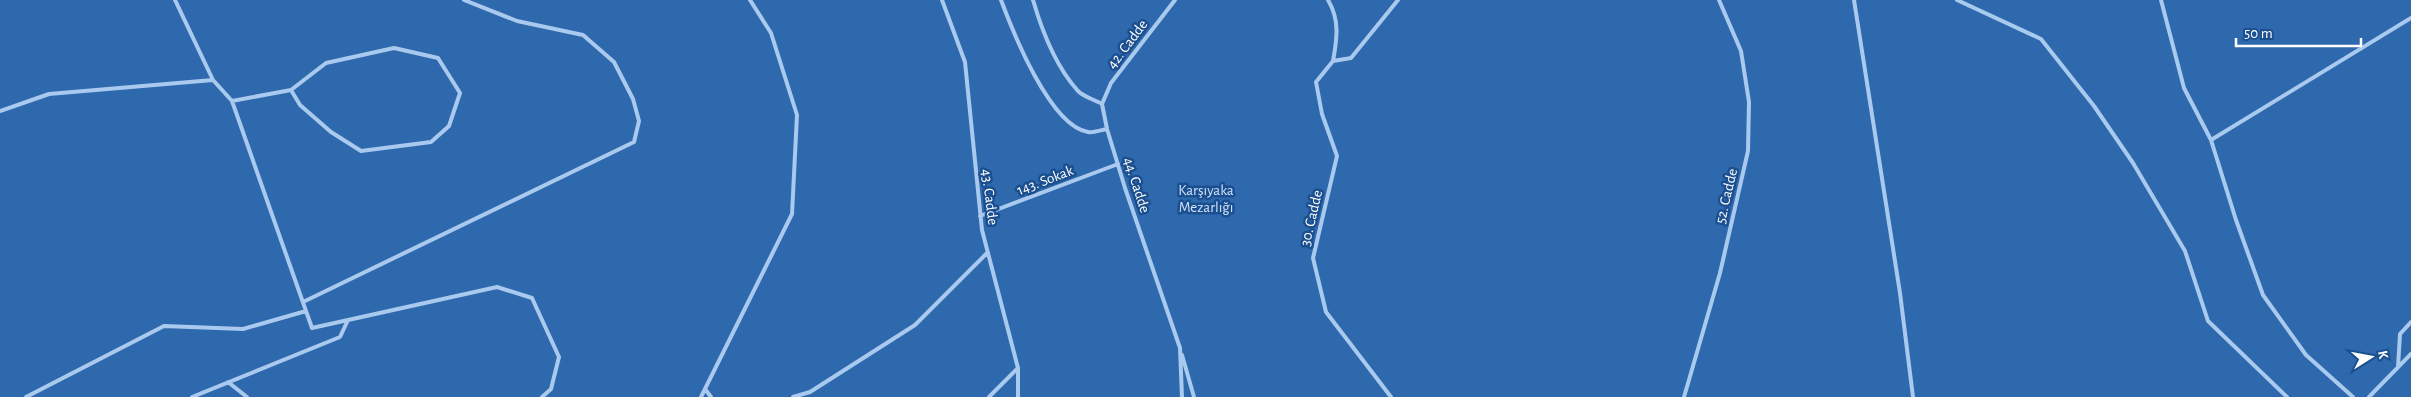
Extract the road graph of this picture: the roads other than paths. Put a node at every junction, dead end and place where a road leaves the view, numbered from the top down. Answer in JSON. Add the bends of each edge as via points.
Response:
{"nodes":[{"id":1,"x":176,"y":0,"type":"edge"},
{"id":2,"x":464,"y":0,"type":"edge"},
{"id":3,"x":750,"y":0,"type":"edge"},
{"id":4,"x":942,"y":0,"type":"edge"},
{"id":5,"x":1001,"y":0,"type":"edge"},
{"id":6,"x":1033,"y":0,"type":"edge"},
{"id":7,"x":1175,"y":0,"type":"edge"},
{"id":8,"x":1328,"y":0,"type":"edge"},
{"id":9,"x":1398,"y":0,"type":"edge"},
{"id":10,"x":1719,"y":0,"type":"edge"},
{"id":11,"x":1854,"y":0,"type":"edge"},
{"id":12,"x":1957,"y":0,"type":"edge"},
{"id":13,"x":2161,"y":0,"type":"edge"},
{"id":14,"x":2411,"y":18,"type":"edge"},
{"id":15,"x":1333,"y":61,"type":"junction"},
{"id":16,"x":213,"y":80,"type":"junction"},
{"id":17,"x":290,"y":90,"type":"junction"},
{"id":18,"x":232,"y":101,"type":"junction"},
{"id":19,"x":1102,"y":104,"type":"junction"},
{"id":20,"x":0,"y":111,"type":"edge"},
{"id":21,"x":1107,"y":129,"type":"junction"},
{"id":22,"x":2211,"y":140,"type":"junction"},
{"id":23,"x":1118,"y":164,"type":"junction"},
{"id":24,"x":980,"y":216,"type":"junction"},
{"id":25,"x":987,"y":253,"type":"junction"},
{"id":26,"x":303,"y":302,"type":"junction"},
{"id":27,"x":306,"y":311,"type":"junction"},
{"id":28,"x":348,"y":320,"type":"junction"},
{"id":29,"x":2411,"y":322,"type":"edge"},
{"id":30,"x":1180,"y":348,"type":"junction"},
{"id":31,"x":2411,"y":354,"type":"edge"},
{"id":32,"x":2398,"y":367,"type":"junction"},
{"id":33,"x":1018,"y":368,"type":"junction"},
{"id":34,"x":228,"y":382,"type":"junction"},
{"id":35,"x":705,"y":389,"type":"junction"},
{"id":36,"x":26,"y":397,"type":"edge"},
{"id":37,"x":192,"y":397,"type":"edge"},
{"id":38,"x":247,"y":397,"type":"edge"},
{"id":39,"x":542,"y":397,"type":"edge"},
{"id":40,"x":701,"y":397,"type":"edge"},
{"id":41,"x":711,"y":397,"type":"edge"},
{"id":42,"x":793,"y":397,"type":"edge"},
{"id":43,"x":989,"y":397,"type":"edge"},
{"id":44,"x":1018,"y":397,"type":"edge"},
{"id":45,"x":1182,"y":397,"type":"edge"},
{"id":46,"x":1194,"y":397,"type":"edge"},
{"id":47,"x":1392,"y":397,"type":"edge"},
{"id":48,"x":1684,"y":397,"type":"edge"},
{"id":49,"x":1913,"y":397,"type":"edge"},
{"id":50,"x":2287,"y":397,"type":"edge"},
{"id":51,"x":2354,"y":397,"type":"edge"},
{"id":52,"x":2369,"y":397,"type":"edge"}],
"edges":[{"from":1,"to":16,"type":"lane"},
{"from":2,"to":26,"type":"lane","via":[[517,21],[583,35],[614,62],[632,99],[639,121],[634,142]]},
{"from":3,"to":35,"type":"lane","via":[[771,33],[797,116],[792,214]]},
{"from":4,"to":24,"type":"lane","name":"43. Cadde","via":[[965,62]]},
{"from":5,"to":21,"type":"lane","via":[[1018,45],[1049,100],[1068,121],[1088,132]]},
{"from":6,"to":19,"type":"lane","via":[[1062,69],[1079,92]]},
{"from":7,"to":19,"type":"lane","name":"42. Cadde","via":[[1111,83]]},
{"from":8,"to":15,"type":"lane","via":[[1335,11],[1338,36]]},
{"from":9,"to":15,"type":"lane","via":[[1351,58]]},
{"from":10,"to":48,"type":"lane","name":"52. Cadde","via":[[1742,51],[1749,102],[1748,151],[1720,273]]},
{"from":11,"to":49,"type":"lane"},
{"from":12,"to":50,"type":"lane","via":[[2041,39],[2094,106],[2133,163],[2185,252],[2208,321]]},
{"from":13,"to":22,"type":"lane","via":[[2184,88]]},
{"from":14,"to":22,"type":"lane"},
{"from":15,"to":47,"type":"lane","name":"30. Cadde","via":[[1316,82],[1322,114],[1337,156],[1314,258],[1326,312]]},
{"from":16,"to":18,"type":"lane"},
{"from":16,"to":20,"type":"lane","via":[[49,94]]},
{"from":17,"to":17,"type":"lane","via":[[326,63],[394,48],[438,58],[460,93],[449,126],[431,142],[361,151],[331,132],[300,105]]},
{"from":17,"to":18,"type":"lane"},
{"from":18,"to":26,"type":"lane"},
{"from":19,"to":21,"type":"lane","name":"44. Cadde"},
{"from":21,"to":23,"type":"lane","name":"44. Cadde"},
{"from":22,"to":51,"type":"lane","via":[[2263,295],[2306,355]]},
{"from":23,"to":24,"type":"lane","name":"143. Sokak"},
{"from":23,"to":30,"type":"lane","name":"44. Cadde"},
{"from":24,"to":25,"type":"lane","name":"43. Cadde"},
{"from":25,"to":33,"type":"lane","name":"43. Cadde"},
{"from":25,"to":42,"type":"lane","via":[[915,326],[810,392]]},
{"from":26,"to":27,"type":"lane"},
{"from":27,"to":28,"type":"lane","via":[[312,328]]},
{"from":27,"to":36,"type":"lane","via":[[243,328],[164,326]]},
{"from":28,"to":34,"type":"lane","via":[[340,337]]},
{"from":28,"to":39,"type":"lane","via":[[497,287],[532,298],[560,357],[552,389]]},
{"from":29,"to":32,"type":"lane","via":[[2400,334]]},
{"from":30,"to":45,"type":"lane","name":"44. Cadde"},
{"from":30,"to":46,"type":"lane"},
{"from":31,"to":32,"type":"lane"},
{"from":32,"to":52,"type":"lane"},
{"from":33,"to":43,"type":"lane"},
{"from":33,"to":44,"type":"lane","name":"43. Cadde"},
{"from":34,"to":37,"type":"lane"},
{"from":34,"to":38,"type":"lane"},
{"from":35,"to":40,"type":"lane"},
{"from":35,"to":41,"type":"lane"}]}
